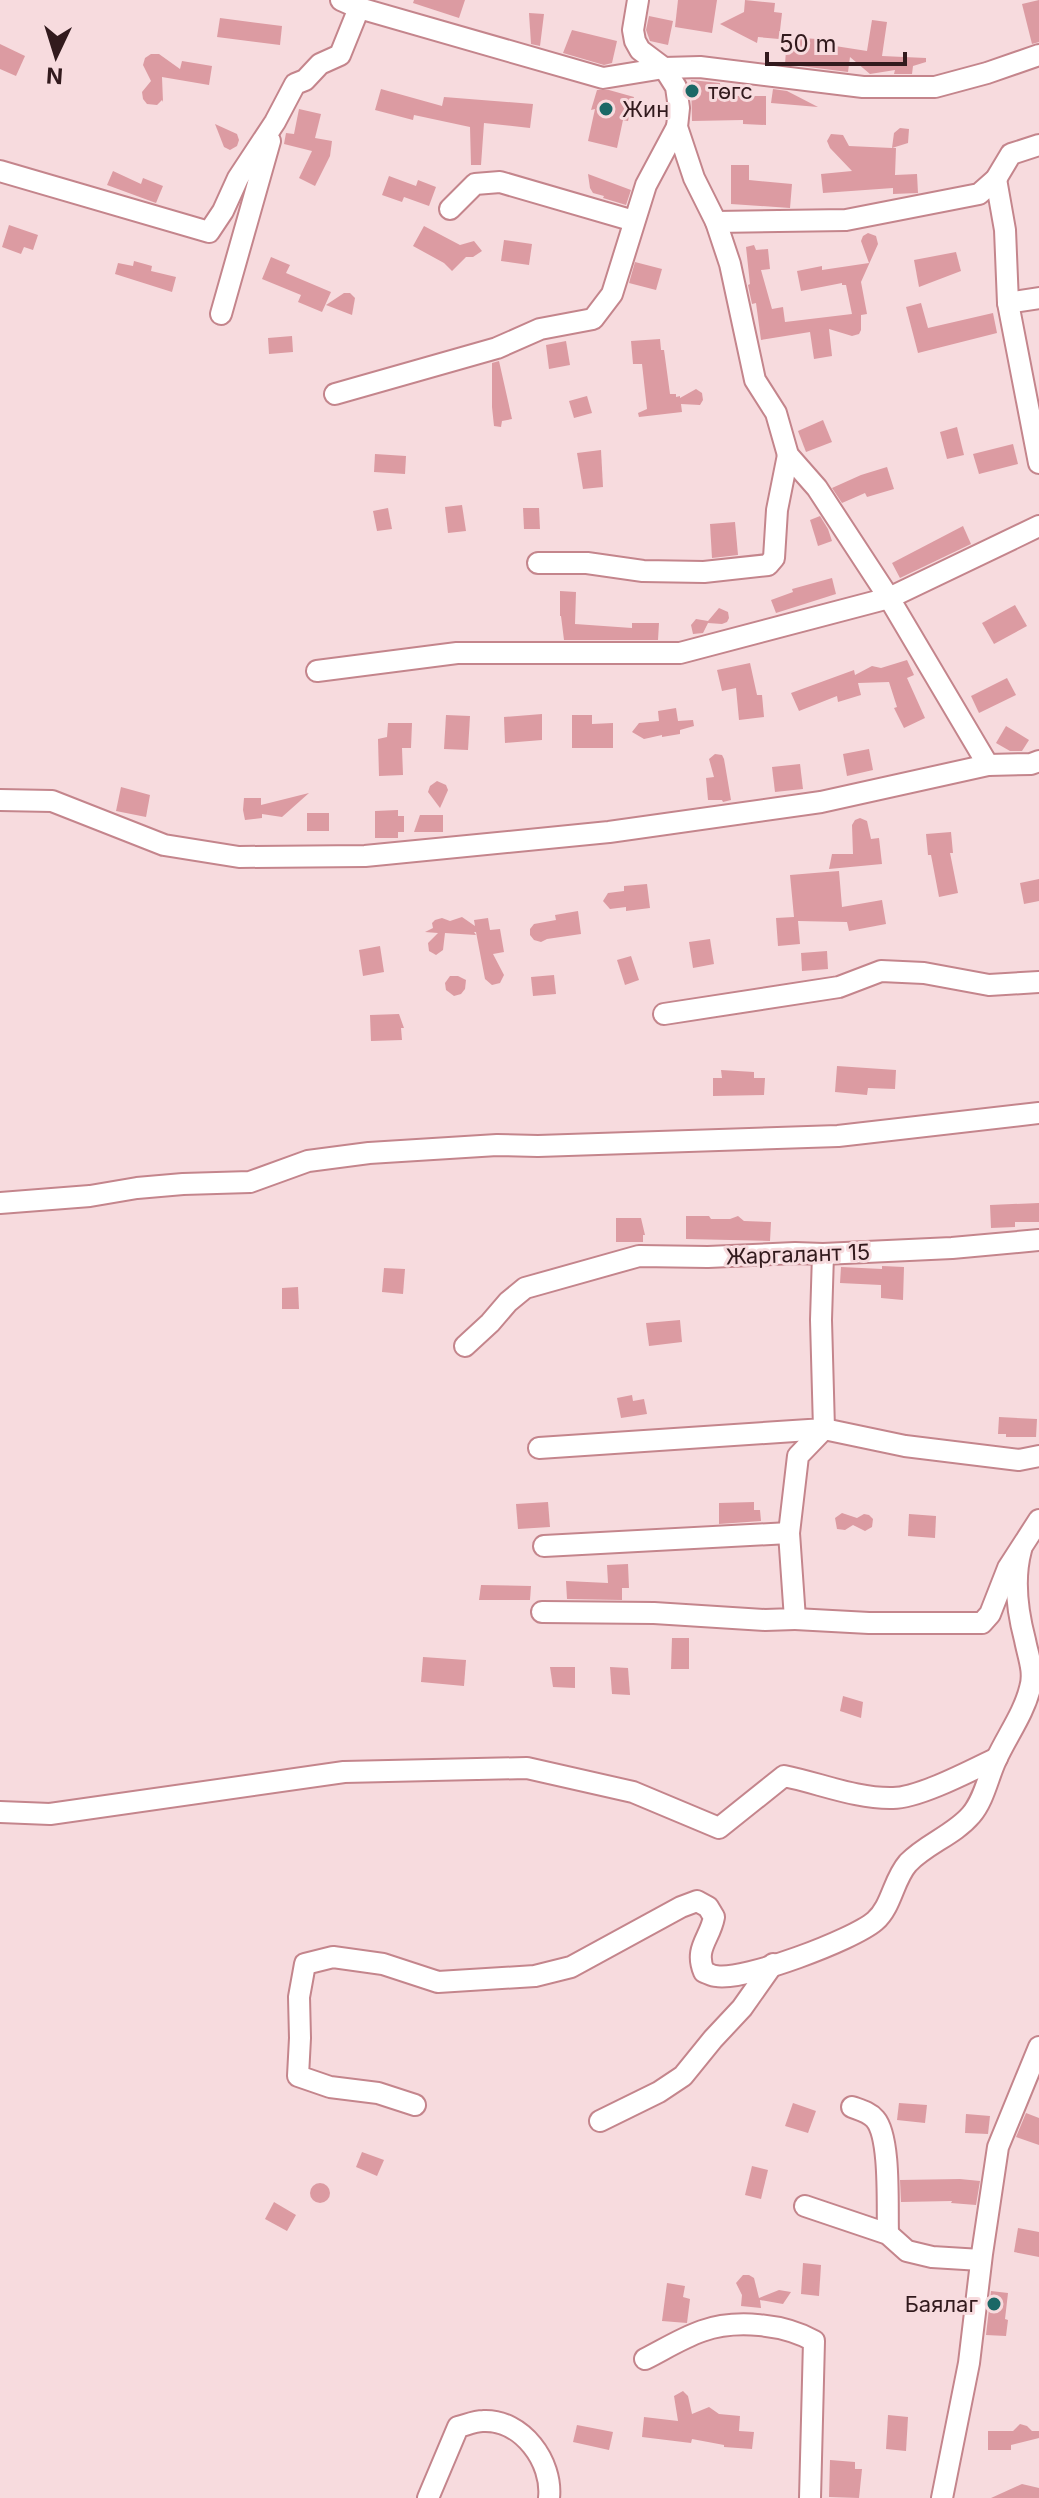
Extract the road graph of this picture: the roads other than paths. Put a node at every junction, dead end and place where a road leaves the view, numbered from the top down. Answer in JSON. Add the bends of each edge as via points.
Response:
{"nodes":[{"id":1,"x":638,"y":0,"type":"edge"},
{"id":2,"x":350,"y":4,"type":"edge"},
{"id":3,"x":1039,"y":55,"type":"edge"},
{"id":4,"x":664,"y":68,"type":"junction"},
{"id":5,"x":275,"y":122,"type":"junction"},
{"id":6,"x":677,"y":127,"type":"junction"},
{"id":7,"x":1039,"y":145,"type":"edge"},
{"id":8,"x":0,"y":171,"type":"edge"},
{"id":9,"x":996,"y":179,"type":"junction"},
{"id":10,"x":450,"y":209,"type":"dead end"},
{"id":11,"x":634,"y":221,"type":"junction"},
{"id":12,"x":716,"y":222,"type":"junction"},
{"id":13,"x":1039,"y":298,"type":"edge"},
{"id":14,"x":1008,"y":303,"type":"junction"},
{"id":15,"x":221,"y":314,"type":"dead end"},
{"id":16,"x":335,"y":394,"type":"dead end"},
{"id":17,"x":788,"y":455,"type":"junction"},
{"id":18,"x":1039,"y":463,"type":"edge"},
{"id":19,"x":1039,"y":526,"type":"edge"},
{"id":20,"x":538,"y":563,"type":"dead end"},
{"id":21,"x":889,"y":598,"type":"junction"},
{"id":22,"x":317,"y":671,"type":"dead end"},
{"id":23,"x":1039,"y":761,"type":"edge"},
{"id":24,"x":988,"y":765,"type":"junction"},
{"id":25,"x":0,"y":800,"type":"edge"},
{"id":26,"x":1039,"y":982,"type":"edge"},
{"id":27,"x":664,"y":1014,"type":"dead end"},
{"id":28,"x":1039,"y":1113,"type":"edge"},
{"id":29,"x":0,"y":1203,"type":"edge"},
{"id":30,"x":1039,"y":1240,"type":"edge"},
{"id":31,"x":823,"y":1254,"type":"junction"},
{"id":32,"x":465,"y":1346,"type":"dead end"},
{"id":33,"x":824,"y":1429,"type":"junction"},
{"id":34,"x":539,"y":1448,"type":"dead end"},
{"id":35,"x":1039,"y":1456,"type":"edge"},
{"id":36,"x":1039,"y":1520,"type":"edge"},
{"id":37,"x":789,"y":1533,"type":"junction"},
{"id":38,"x":544,"y":1546,"type":"dead end"},
{"id":39,"x":1021,"y":1550,"type":"junction"},
{"id":40,"x":542,"y":1612,"type":"dead end"},
{"id":41,"x":795,"y":1619,"type":"junction"},
{"id":42,"x":997,"y":1758,"type":"junction"},
{"id":43,"x":0,"y":1812,"type":"edge"},
{"id":44,"x":773,"y":1964,"type":"junction"},
{"id":45,"x":1036,"y":2058,"type":"edge"},
{"id":46,"x":415,"y":2105,"type":"dead end"},
{"id":47,"x":852,"y":2107,"type":"dead end"},
{"id":48,"x":600,"y":2121,"type":"dead end"},
{"id":49,"x":805,"y":2206,"type":"dead end"},
{"id":50,"x":888,"y":2234,"type":"junction"},
{"id":51,"x":981,"y":2260,"type":"junction"},
{"id":52,"x":645,"y":2359,"type":"dead end"},
{"id":53,"x":428,"y":2498,"type":"edge"},
{"id":54,"x":549,"y":2498,"type":"edge"},
{"id":55,"x":810,"y":2498,"type":"edge"},
{"id":56,"x":942,"y":2498,"type":"edge"}],
"edges":[{"from":1,"to":4,"type":"street","via":[[635,41]]},
{"from":2,"to":4,"type":"street","via":[[603,78]]},
{"from":2,"to":5,"type":"street","via":[[340,55],[295,84]]},
{"from":3,"to":4,"type":"street","via":[[935,87],[863,87],[700,67]]},
{"from":4,"to":6,"type":"street","via":[[676,87]]},
{"from":5,"to":8,"type":"street","via":[[209,232]]},
{"from":5,"to":15,"type":"street"},
{"from":6,"to":11,"type":"street","via":[[646,185]]},
{"from":6,"to":12,"type":"street"},
{"from":7,"to":9,"type":"street","via":[[1011,154]]},
{"from":9,"to":12,"type":"street","via":[[979,194],[846,220]]},
{"from":9,"to":14,"type":"street","via":[[1005,230]]},
{"from":10,"to":11,"type":"street","via":[[475,184],[500,182]]},
{"from":11,"to":16,"type":"street","via":[[612,294],[593,319],[540,329],[497,348]]},
{"from":12,"to":17,"type":"street","via":[[755,380],[776,413]]},
{"from":13,"to":14,"type":"street"},
{"from":14,"to":18,"type":"street"},
{"from":17,"to":20,"type":"street","via":[[774,558],[768,565],[704,572]]},
{"from":17,"to":21,"type":"street","via":[[817,488]]},
{"from":19,"to":21,"type":"street"},
{"from":21,"to":22,"type":"street","via":[[680,653],[457,653]]},
{"from":21,"to":24,"type":"street"},
{"from":23,"to":24,"type":"street"},
{"from":24,"to":25,"type":"street","via":[[806,804],[609,832],[365,856],[239,857],[164,845],[52,801]]},
{"from":26,"to":27,"type":"street","via":[[989,985],[881,971],[839,987]]},
{"from":28,"to":29,"type":"street","via":[[838,1136],[369,1153],[308,1161],[250,1182]]},
{"from":30,"to":31,"type":"street","name":"Жаргалант 15"},
{"from":31,"to":32,"type":"street","name":"Жаргалант 15","via":[[639,1256],[525,1288]]},
{"from":31,"to":33,"type":"street"},
{"from":33,"to":34,"type":"street"},
{"from":33,"to":35,"type":"street","via":[[920,1448],[1019,1460]]},
{"from":33,"to":37,"type":"street","via":[[798,1456]]},
{"from":36,"to":39,"type":"street"},
{"from":37,"to":38,"type":"street"},
{"from":37,"to":41,"type":"street"},
{"from":39,"to":41,"type":"street","via":[[982,1623]]},
{"from":39,"to":42,"type":"street","via":[[1017,1597],[1031,1687]]},
{"from":40,"to":41,"type":"street"},
{"from":42,"to":43,"type":"street","via":[[895,1799],[784,1776],[719,1828],[633,1792],[527,1768],[344,1772],[50,1814]]},
{"from":42,"to":44,"type":"street","via":[[971,1815],[898,1874],[878,1918],[847,1939]]},
{"from":44,"to":46,"type":"street","via":[[717,1977],[704,1972],[699,1960],[714,1917],[697,1901],[571,1967],[535,1976],[438,1982],[383,1964],[333,1957],[305,1964],[298,2076]]},
{"from":44,"to":48,"type":"street","via":[[683,2076]]},
{"from":45,"to":51,"type":"street","via":[[998,2147]]},
{"from":47,"to":50,"type":"street","via":[[872,2115],[882,2128]]},
{"from":49,"to":50,"type":"street"},
{"from":50,"to":51,"type":"street","via":[[907,2251],[921,2255]]},
{"from":51,"to":56,"type":"street","via":[[969,2363]]},
{"from":52,"to":55,"type":"street","via":[[703,2330],[734,2325],[784,2329],[814,2341]]},
{"from":53,"to":54,"type":"street","via":[[458,2427],[483,2421],[505,2425],[529,2441],[544,2462]]}]}
